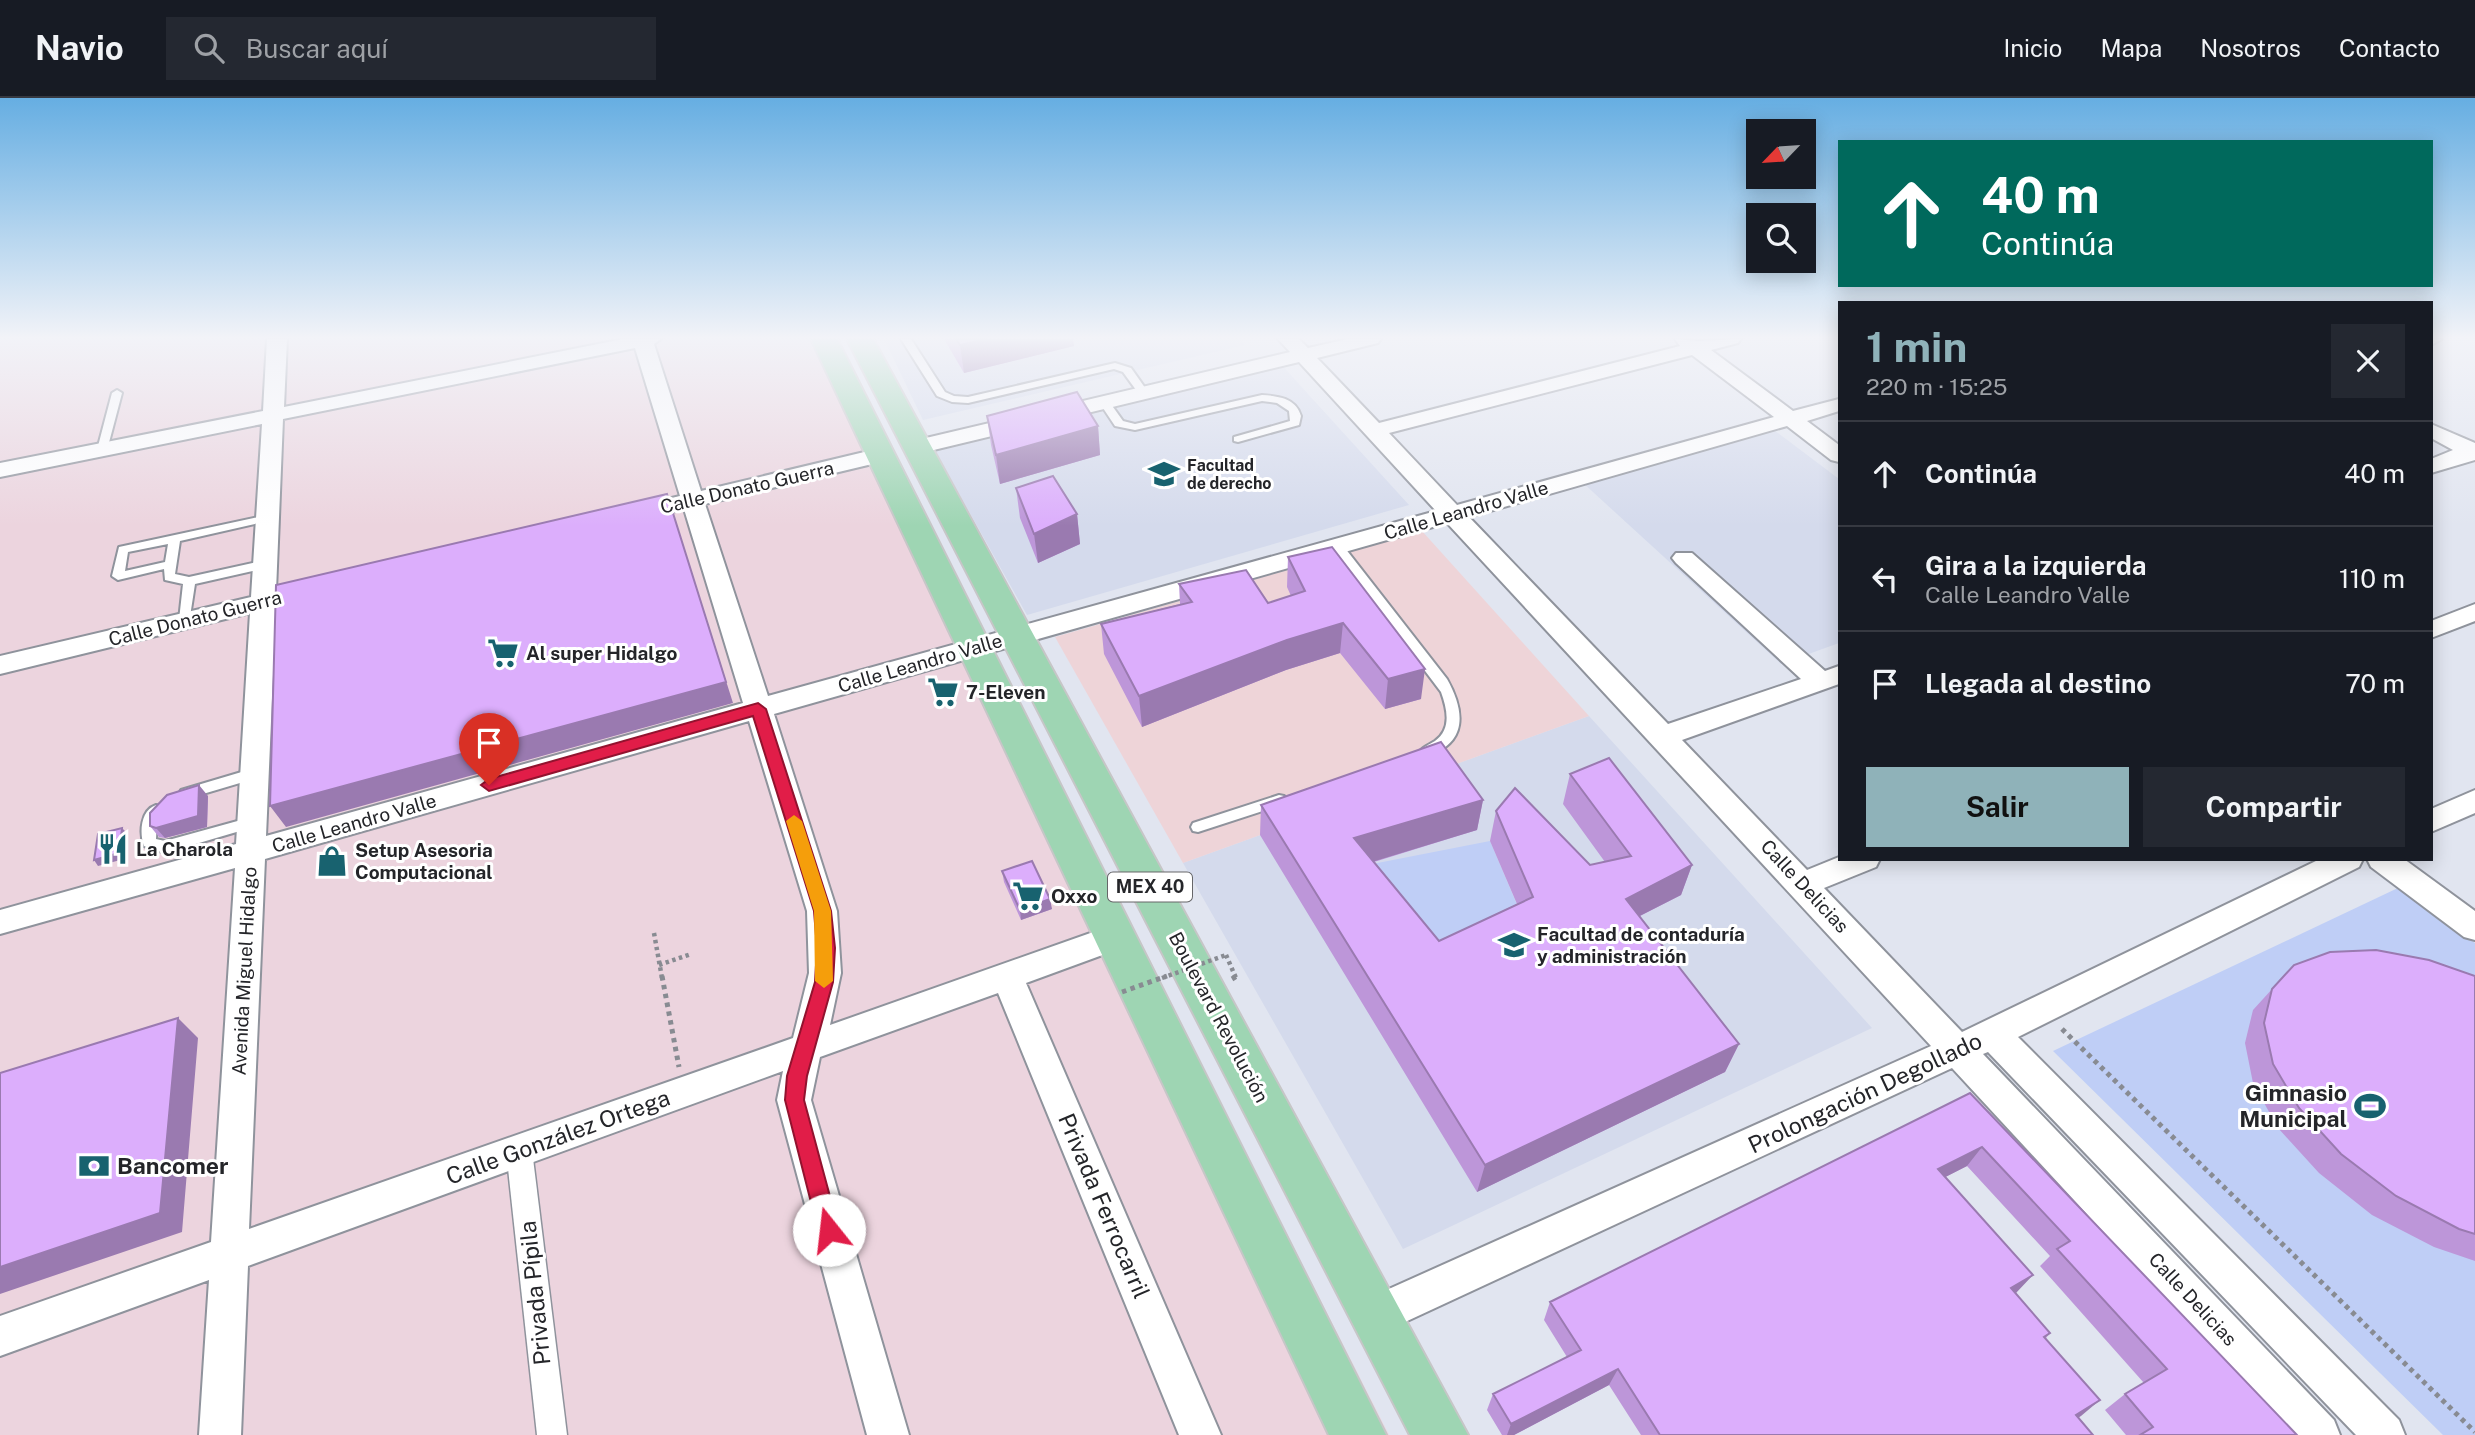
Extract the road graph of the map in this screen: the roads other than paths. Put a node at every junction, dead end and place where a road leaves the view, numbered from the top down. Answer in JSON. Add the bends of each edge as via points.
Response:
{"nodes":[{"id":1,"x":115,"y":401,"type":"edge"},
{"id":2,"x":274,"y":401,"type":"edge"},
{"id":3,"x":340,"y":401,"type":"edge"},
{"id":4,"x":663,"y":401,"type":"edge"},
{"id":5,"x":866,"y":401,"type":"edge"},
{"id":6,"x":882,"y":401,"type":"edge"},
{"id":7,"x":1246,"y":401,"type":"edge"},
{"id":8,"x":1281,"y":401,"type":"edge"},
{"id":9,"x":1348,"y":401,"type":"edge"},
{"id":10,"x":1479,"y":401,"type":"edge"},
{"id":11,"x":1767,"y":401,"type":"edge"},
{"id":12,"x":1104,"y":402,"type":"joint"},
{"id":13,"x":1838,"y":405,"type":"edge"},
{"id":14,"x":273,"y":415,"type":"junction"},
{"id":15,"x":1790,"y":419,"type":"junction"},
{"id":16,"x":1376,"y":430,"type":"junction"},
{"id":17,"x":2433,"y":431,"type":"edge"},
{"id":18,"x":1238,"y":439,"type":"dead end"},
{"id":19,"x":102,"y":450,"type":"junction"},
{"id":20,"x":899,"y":451,"type":"junction"},
{"id":21,"x":2474,"y":451,"type":"edge"},
{"id":22,"x":1838,"y":454,"type":"edge"},
{"id":23,"x":2433,"y":465,"type":"edge"},
{"id":24,"x":0,"y":470,"type":"edge"},
{"id":25,"x":691,"y":500,"type":"junction"},
{"id":26,"x":1452,"y":514,"type":"junction"},
{"id":27,"x":268,"y":518,"type":"junction"},
{"id":28,"x":611,"y":519,"type":"edge"},
{"id":29,"x":174,"y":539,"type":"junction"},
{"id":30,"x":1337,"y":546,"type":"junction"},
{"id":31,"x":1684,"y":558,"type":"dead end"},
{"id":32,"x":171,"y":564,"type":"junction"},
{"id":33,"x":266,"y":564,"type":"junction"},
{"id":34,"x":189,"y":582,"type":"junction"},
{"id":35,"x":303,"y":592,"type":"edge"},
{"id":36,"x":263,"y":601,"type":"junction"},
{"id":37,"x":2475,"y":612,"type":"edge"},
{"id":38,"x":185,"y":620,"type":"junction"},
{"id":39,"x":2433,"y":629,"type":"edge"},
{"id":40,"x":1018,"y":636,"type":"junction"},
{"id":41,"x":975,"y":648,"type":"junction"},
{"id":42,"x":0,"y":665,"type":"edge"},
{"id":43,"x":1830,"y":678,"type":"edge"},
{"id":44,"x":758,"y":709,"type":"junction"},
{"id":45,"x":1663,"y":736,"type":"junction"},
{"id":46,"x":1413,"y":756,"type":"edge"},
{"id":47,"x":255,"y":773,"type":"junction"},
{"id":48,"x":1299,"y":793,"type":"edge"},
{"id":49,"x":2475,"y":802,"type":"edge"},
{"id":50,"x":2433,"y":820,"type":"edge"},
{"id":51,"x":1198,"y":827,"type":"dead end"},
{"id":52,"x":251,"y":837,"type":"junction"},
{"id":53,"x":1860,"y":861,"type":"edge"},
{"id":54,"x":2344,"y":861,"type":"edge"},
{"id":55,"x":2385,"y":861,"type":"edge"},
{"id":56,"x":1804,"y":884,"type":"junction"},
{"id":57,"x":0,"y":922,"type":"edge"},
{"id":58,"x":2475,"y":928,"type":"edge"},
{"id":59,"x":1116,"y":937,"type":"junction"},
{"id":60,"x":1007,"y":976,"type":"junction"},
{"id":61,"x":1993,"y":1034,"type":"junction"},
{"id":62,"x":804,"y":1049,"type":"junction"},
{"id":63,"x":1959,"y":1050,"type":"junction"},
{"id":64,"x":519,"y":1150,"type":"junction"},
{"id":65,"x":230,"y":1254,"type":"junction"},
{"id":66,"x":1376,"y":1315,"type":"junction"},
{"id":67,"x":0,"y":1336,"type":"edge"},
{"id":68,"x":220,"y":1435,"type":"edge"},
{"id":69,"x":552,"y":1435,"type":"edge"},
{"id":70,"x":888,"y":1435,"type":"edge"},
{"id":71,"x":1200,"y":1435,"type":"edge"},
{"id":72,"x":1358,"y":1435,"type":"edge"},
{"id":73,"x":1440,"y":1435,"type":"edge"},
{"id":74,"x":2319,"y":1435,"type":"edge"},
{"id":75,"x":2384,"y":1435,"type":"edge"}],
"edges":[{"from":1,"to":19,"type":"lane"},
{"from":2,"to":14,"type":"street","name":"Avenida Miguel Hidalgo"},
{"from":3,"to":14,"type":"street"},
{"from":4,"to":25,"type":"street"},
{"from":5,"to":20,"type":"main road","number":"MEX 40"},
{"from":6,"to":20,"type":"main road","name":"Boulevard Revolución","number":"MEX 40"},
{"from":7,"to":12,"type":"lane","via":[[1127,427],[1119,424]]},
{"from":8,"to":18,"type":"lane","via":[[1292,407],[1294,423]]},
{"from":9,"to":16,"type":"street","name":"Calle Delicias"},
{"from":10,"to":16,"type":"street"},
{"from":11,"to":15,"type":"street"},
{"from":12,"to":20,"type":"street","name":"Calle Donato Guerra"},
{"from":13,"to":15,"type":"street","name":"Calle Leandro Valle"},
{"from":14,"to":19,"type":"street"},
{"from":14,"to":27,"type":"street","name":"Avenida Miguel Hidalgo"},
{"from":15,"to":22,"type":"street"},
{"from":15,"to":26,"type":"street","name":"Calle Leandro Valle"},
{"from":16,"to":26,"type":"street","name":"Calle Delicias"},
{"from":17,"to":21,"type":"street"},
{"from":19,"to":24,"type":"street"},
{"from":20,"to":25,"type":"street","name":"Calle Donato Guerra"},
{"from":20,"to":40,"type":"main road","name":"Boulevard Revolución","number":"MEX 40"},
{"from":20,"to":41,"type":"main road","number":"MEX 40"},
{"from":21,"to":23,"type":"street"},
{"from":25,"to":28,"type":"street","name":"Calle Donato Guerra"},
{"from":25,"to":44,"type":"street"},
{"from":26,"to":30,"type":"street","name":"Calle Leandro Valle"},
{"from":26,"to":45,"type":"street","name":"Calle Delicias"},
{"from":27,"to":29,"type":"lane"},
{"from":27,"to":33,"type":"street","name":"Avenida Miguel Hidalgo"},
{"from":29,"to":32,"type":"lane"},
{"from":29,"to":32,"type":"lane","via":[[123,550],[118,576]]},
{"from":30,"to":40,"type":"street","name":"Calle Leandro Valle"},
{"from":30,"to":46,"type":"lane","via":[[1453,702],[1451,735],[1439,747]]},
{"from":31,"to":43,"type":"street"},
{"from":32,"to":34,"type":"lane","via":[[169,577]]},
{"from":33,"to":34,"type":"lane"},
{"from":33,"to":36,"type":"street","name":"Avenida Miguel Hidalgo"},
{"from":34,"to":38,"type":"lane"},
{"from":35,"to":36,"type":"street","name":"Calle Donato Guerra"},
{"from":36,"to":38,"type":"street","name":"Calle Donato Guerra"},
{"from":36,"to":47,"type":"street","name":"Avenida Miguel Hidalgo"},
{"from":37,"to":39,"type":"street"},
{"from":38,"to":42,"type":"street","name":"Calle Donato Guerra"},
{"from":40,"to":41,"type":"street","name":"Calle Leandro Valle"},
{"from":40,"to":66,"type":"main road","name":"Boulevard Revolución","number":"MEX 40"},
{"from":41,"to":44,"type":"street","name":"Calle Leandro Valle"},
{"from":41,"to":59,"type":"main road","number":"MEX 40"},
{"from":43,"to":45,"type":"street"},
{"from":44,"to":52,"type":"street","name":"Calle Leandro Valle"},
{"from":44,"to":62,"type":"street","via":[[822,911],[824,982]]},
{"from":45,"to":56,"type":"street","name":"Calle Delicias"},
{"from":47,"to":52,"type":"street","name":"Avenida Miguel Hidalgo"},
{"from":47,"to":52,"type":"lane","via":[[170,799],[150,817],[149,842],[165,847]]},
{"from":48,"to":51,"type":"lane"},
{"from":49,"to":50,"type":"street"},
{"from":52,"to":57,"type":"street","name":"Calle Leandro Valle"},
{"from":52,"to":65,"type":"street","name":"Avenida Miguel Hidalgo"},
{"from":53,"to":56,"type":"street"},
{"from":54,"to":61,"type":"street","name":"Prolongación Degollado"},
{"from":55,"to":58,"type":"street"},
{"from":56,"to":63,"type":"street","name":"Calle Delicias"},
{"from":59,"to":60,"type":"street","name":"Calle González Ortega"},
{"from":59,"to":72,"type":"main road","number":"MEX 40"},
{"from":60,"to":62,"type":"street","name":"Calle González Ortega"},
{"from":60,"to":71,"type":"street","name":"Privada Ferrocarril"},
{"from":61,"to":63,"type":"street","name":"Prolongación Degollado"},
{"from":61,"to":75,"type":"street"},
{"from":62,"to":64,"type":"street","name":"Calle González Ortega"},
{"from":62,"to":70,"type":"street","via":[[794,1100]]},
{"from":63,"to":66,"type":"street","name":"Prolongación Degollado"},
{"from":63,"to":74,"type":"street","name":"Calle Delicias"},
{"from":64,"to":65,"type":"street","name":"Calle González Ortega"},
{"from":64,"to":69,"type":"street","name":"Privada Pípila"},
{"from":65,"to":67,"type":"street","name":"Calle González Ortega"},
{"from":65,"to":68,"type":"street","name":"Avenida Miguel Hidalgo"},
{"from":66,"to":73,"type":"main road","name":"Boulevard Revolución","number":"MEX 40"}]}
